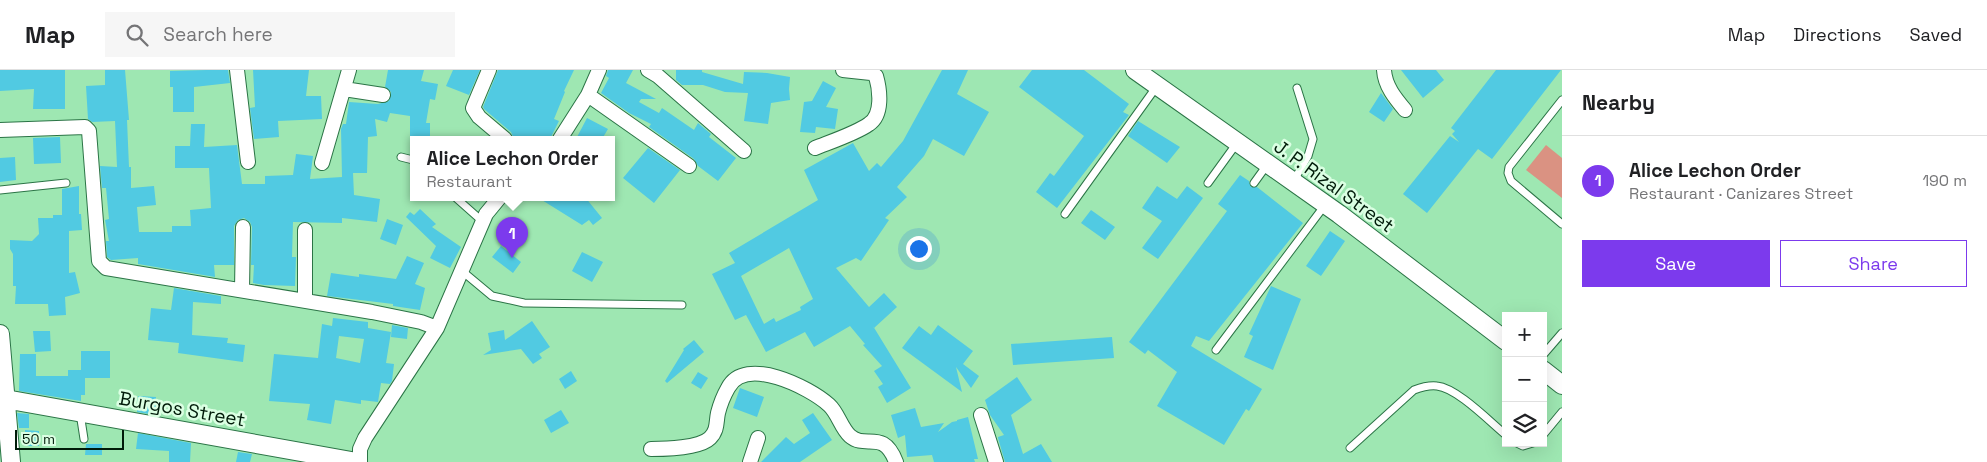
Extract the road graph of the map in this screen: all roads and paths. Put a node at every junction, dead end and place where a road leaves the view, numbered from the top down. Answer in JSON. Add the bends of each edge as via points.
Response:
{"nodes":[{"id":1,"x":237,"y":70,"type":"edge"},
{"id":2,"x":349,"y":70,"type":"edge"},
{"id":3,"x":489,"y":70,"type":"edge"},
{"id":4,"x":599,"y":70,"type":"edge"},
{"id":5,"x":648,"y":70,"type":"edge"},
{"id":6,"x":843,"y":70,"type":"edge"},
{"id":7,"x":1135,"y":70,"type":"edge"},
{"id":8,"x":1384,"y":70,"type":"edge"},
{"id":9,"x":1157,"y":86,"type":"junction"},
{"id":10,"x":1297,"y":88,"type":"dead end"},
{"id":11,"x":344,"y":89,"type":"junction"},
{"id":12,"x":383,"y":95,"type":"dead end"},
{"id":13,"x":588,"y":95,"type":"junction"},
{"id":14,"x":1562,"y":100,"type":"edge"},
{"id":15,"x":1405,"y":110,"type":"dead end"},
{"id":16,"x":0,"y":130,"type":"edge"},
{"id":17,"x":501,"y":136,"type":"edge"},
{"id":18,"x":562,"y":136,"type":"edge"},
{"id":19,"x":1237,"y":143,"type":"junction"},
{"id":20,"x":815,"y":148,"type":"dead end"},
{"id":21,"x":744,"y":151,"type":"dead end"},
{"id":22,"x":401,"y":157,"type":"dead end"},
{"id":23,"x":410,"y":159,"type":"edge"},
{"id":24,"x":248,"y":162,"type":"dead end"},
{"id":25,"x":322,"y":163,"type":"dead end"},
{"id":26,"x":1268,"y":165,"type":"junction"},
{"id":27,"x":689,"y":166,"type":"dead end"},
{"id":28,"x":1293,"y":182,"type":"junction"},
{"id":29,"x":66,"y":183,"type":"dead end"},
{"id":30,"x":1208,"y":183,"type":"dead end"},
{"id":31,"x":1254,"y":183,"type":"dead end"},
{"id":32,"x":0,"y":190,"type":"edge"},
{"id":33,"x":460,"y":201,"type":"edge"},
{"id":34,"x":497,"y":201,"type":"edge"},
{"id":35,"x":1325,"y":205,"type":"junction"},
{"id":36,"x":1064,"y":214,"type":"dead end"},
{"id":37,"x":482,"y":221,"type":"junction"},
{"id":38,"x":1562,"y":224,"type":"edge"},
{"id":39,"x":243,"y":226,"type":"dead end"},
{"id":40,"x":305,"y":230,"type":"dead end"},
{"id":41,"x":461,"y":270,"type":"junction"},
{"id":42,"x":242,"y":290,"type":"junction"},
{"id":43,"x":305,"y":300,"type":"junction"},
{"id":44,"x":682,"y":305,"type":"dead end"},
{"id":45,"x":437,"y":328,"type":"junction"},
{"id":46,"x":1562,"y":333,"type":"edge"},
{"id":47,"x":0,"y":334,"type":"edge"},
{"id":48,"x":1502,"y":338,"type":"edge"},
{"id":49,"x":1216,"y":350,"type":"dead end"},
{"id":50,"x":1547,"y":350,"type":"edge"},
{"id":51,"x":1547,"y":373,"type":"edge"},
{"id":52,"x":1562,"y":385,"type":"edge"},
{"id":53,"x":3,"y":399,"type":"edge"},
{"id":54,"x":80,"y":412,"type":"junction"},
{"id":55,"x":1562,"y":412,"type":"edge"},
{"id":56,"x":981,"y":415,"type":"dead end"},
{"id":57,"x":1547,"y":430,"type":"edge"},
{"id":58,"x":1502,"y":432,"type":"edge"},
{"id":59,"x":758,"y":438,"type":"dead end"},
{"id":60,"x":84,"y":439,"type":"dead end"},
{"id":61,"x":1350,"y":448,"type":"dead end"},
{"id":62,"x":651,"y":449,"type":"dead end"},
{"id":63,"x":11,"y":462,"type":"edge"},
{"id":64,"x":359,"y":462,"type":"edge"},
{"id":65,"x":750,"y":462,"type":"edge"},
{"id":66,"x":896,"y":462,"type":"edge"},
{"id":67,"x":996,"y":462,"type":"edge"}],
"edges":[{"from":1,"to":24,"type":"street"},
{"from":2,"to":11,"type":"street"},
{"from":3,"to":17,"type":"street","via":[[473,108],[479,118]]},
{"from":4,"to":13,"type":"street"},
{"from":5,"to":21,"type":"street"},
{"from":6,"to":20,"type":"street","via":[[876,76],[879,100],[876,114],[871,124]]},
{"from":7,"to":9,"type":"street","name":"J. P. Rizal Street"},
{"from":8,"to":15,"type":"street","via":[[1393,95]]},
{"from":9,"to":19,"type":"street","name":"J. P. Rizal Street"},
{"from":9,"to":36,"type":"lane"},
{"from":10,"to":28,"type":"lane","via":[[1313,139],[1308,156]]},
{"from":11,"to":12,"type":"street"},
{"from":11,"to":25,"type":"street"},
{"from":13,"to":18,"type":"street"},
{"from":13,"to":27,"type":"street"},
{"from":14,"to":38,"type":"lane","via":[[1508,173],[1511,181]]},
{"from":16,"to":42,"type":"street","via":[[87,129],[99,261],[106,268]]},
{"from":19,"to":26,"type":"street","name":"J. P. Rizal Street"},
{"from":19,"to":30,"type":"lane"},
{"from":22,"to":23,"type":"lane"},
{"from":26,"to":28,"type":"street","name":"J. P. Rizal Street"},
{"from":26,"to":31,"type":"lane"},
{"from":28,"to":35,"type":"street","name":"J. P. Rizal Street"},
{"from":29,"to":32,"type":"lane"},
{"from":33,"to":37,"type":"lane"},
{"from":34,"to":37,"type":"street"},
{"from":35,"to":48,"type":"street","name":"J. P. Rizal Street"},
{"from":35,"to":49,"type":"lane"},
{"from":37,"to":41,"type":"street"},
{"from":39,"to":42,"type":"street"},
{"from":40,"to":43,"type":"street"},
{"from":41,"to":44,"type":"lane","via":[[492,296],[524,303]]},
{"from":41,"to":45,"type":"street"},
{"from":42,"to":43,"type":"street"},
{"from":43,"to":45,"type":"street"},
{"from":45,"to":64,"type":"street","via":[[365,438]]},
{"from":46,"to":50,"type":"lane"},
{"from":47,"to":53,"type":"street"},
{"from":51,"to":52,"type":"street"},
{"from":53,"to":54,"type":"street","name":"Burgos Street"},
{"from":53,"to":63,"type":"street"},
{"from":54,"to":60,"type":"lane"},
{"from":54,"to":64,"type":"street","name":"Burgos Street"},
{"from":55,"to":57,"type":"lane"},
{"from":56,"to":67,"type":"street"},
{"from":58,"to":61,"type":"lane","via":[[1452,390],[1426,386],[1414,390]]},
{"from":59,"to":65,"type":"street"},
{"from":62,"to":66,"type":"street","via":[[678,448],[709,439],[716,429],[728,387],[735,378],[746,373],[761,374],[807,389],[830,406],[851,437],[890,448]]}]}
